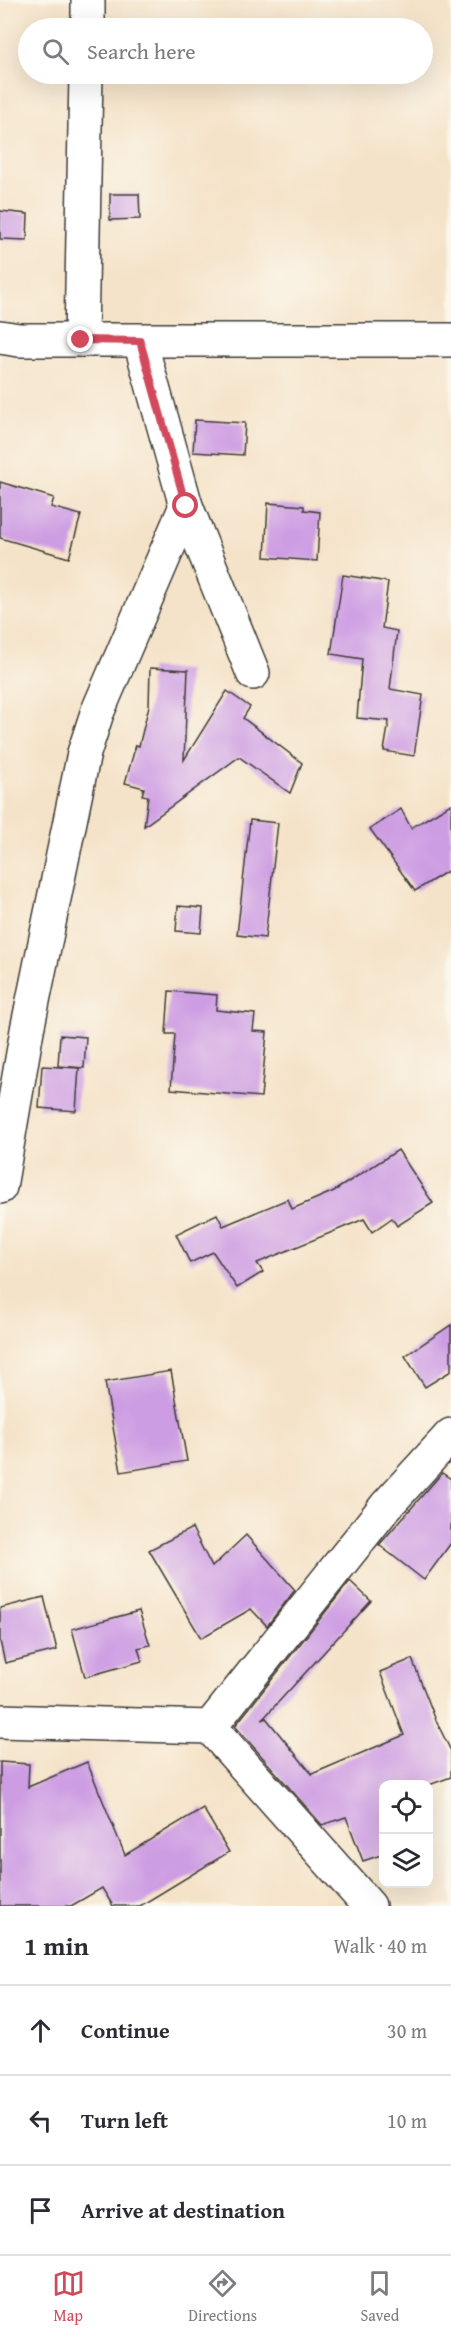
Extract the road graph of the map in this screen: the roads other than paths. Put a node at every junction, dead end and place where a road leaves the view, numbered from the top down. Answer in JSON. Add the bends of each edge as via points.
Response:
{"nodes":[{"id":1,"x":88,"y":0,"type":"edge"},
{"id":2,"x":88,"y":18,"type":"edge"},
{"id":3,"x":86,"y":84,"type":"edge"},
{"id":4,"x":0,"y":337,"type":"edge"},
{"id":5,"x":81,"y":340,"type":"junction"},
{"id":6,"x":451,"y":340,"type":"edge"},
{"id":7,"x":140,"y":341,"type":"junction"},
{"id":8,"x":186,"y":506,"type":"junction"},
{"id":9,"x":254,"y":674,"type":"dead end"},
{"id":10,"x":0,"y":1187,"type":"edge"},
{"id":11,"x":451,"y":1435,"type":"edge"},
{"id":12,"x":0,"y":1721,"type":"edge"},
{"id":13,"x":210,"y":1727,"type":"junction"},
{"id":14,"x":369,"y":1906,"type":"edge"}],
"edges":[{"from":1,"to":2,"type":"street"},
{"from":3,"to":5,"type":"street"},
{"from":4,"to":5,"type":"street"},
{"from":5,"to":7,"type":"street"},
{"from":6,"to":7,"type":"street"},
{"from":7,"to":8,"type":"street"},
{"from":8,"to":9,"type":"street"},
{"from":8,"to":10,"type":"street","via":[[97,713],[84,753],[27,1030]]},
{"from":11,"to":13,"type":"street","via":[[379,1514]]},
{"from":12,"to":13,"type":"street"},
{"from":13,"to":14,"type":"street"}]}
